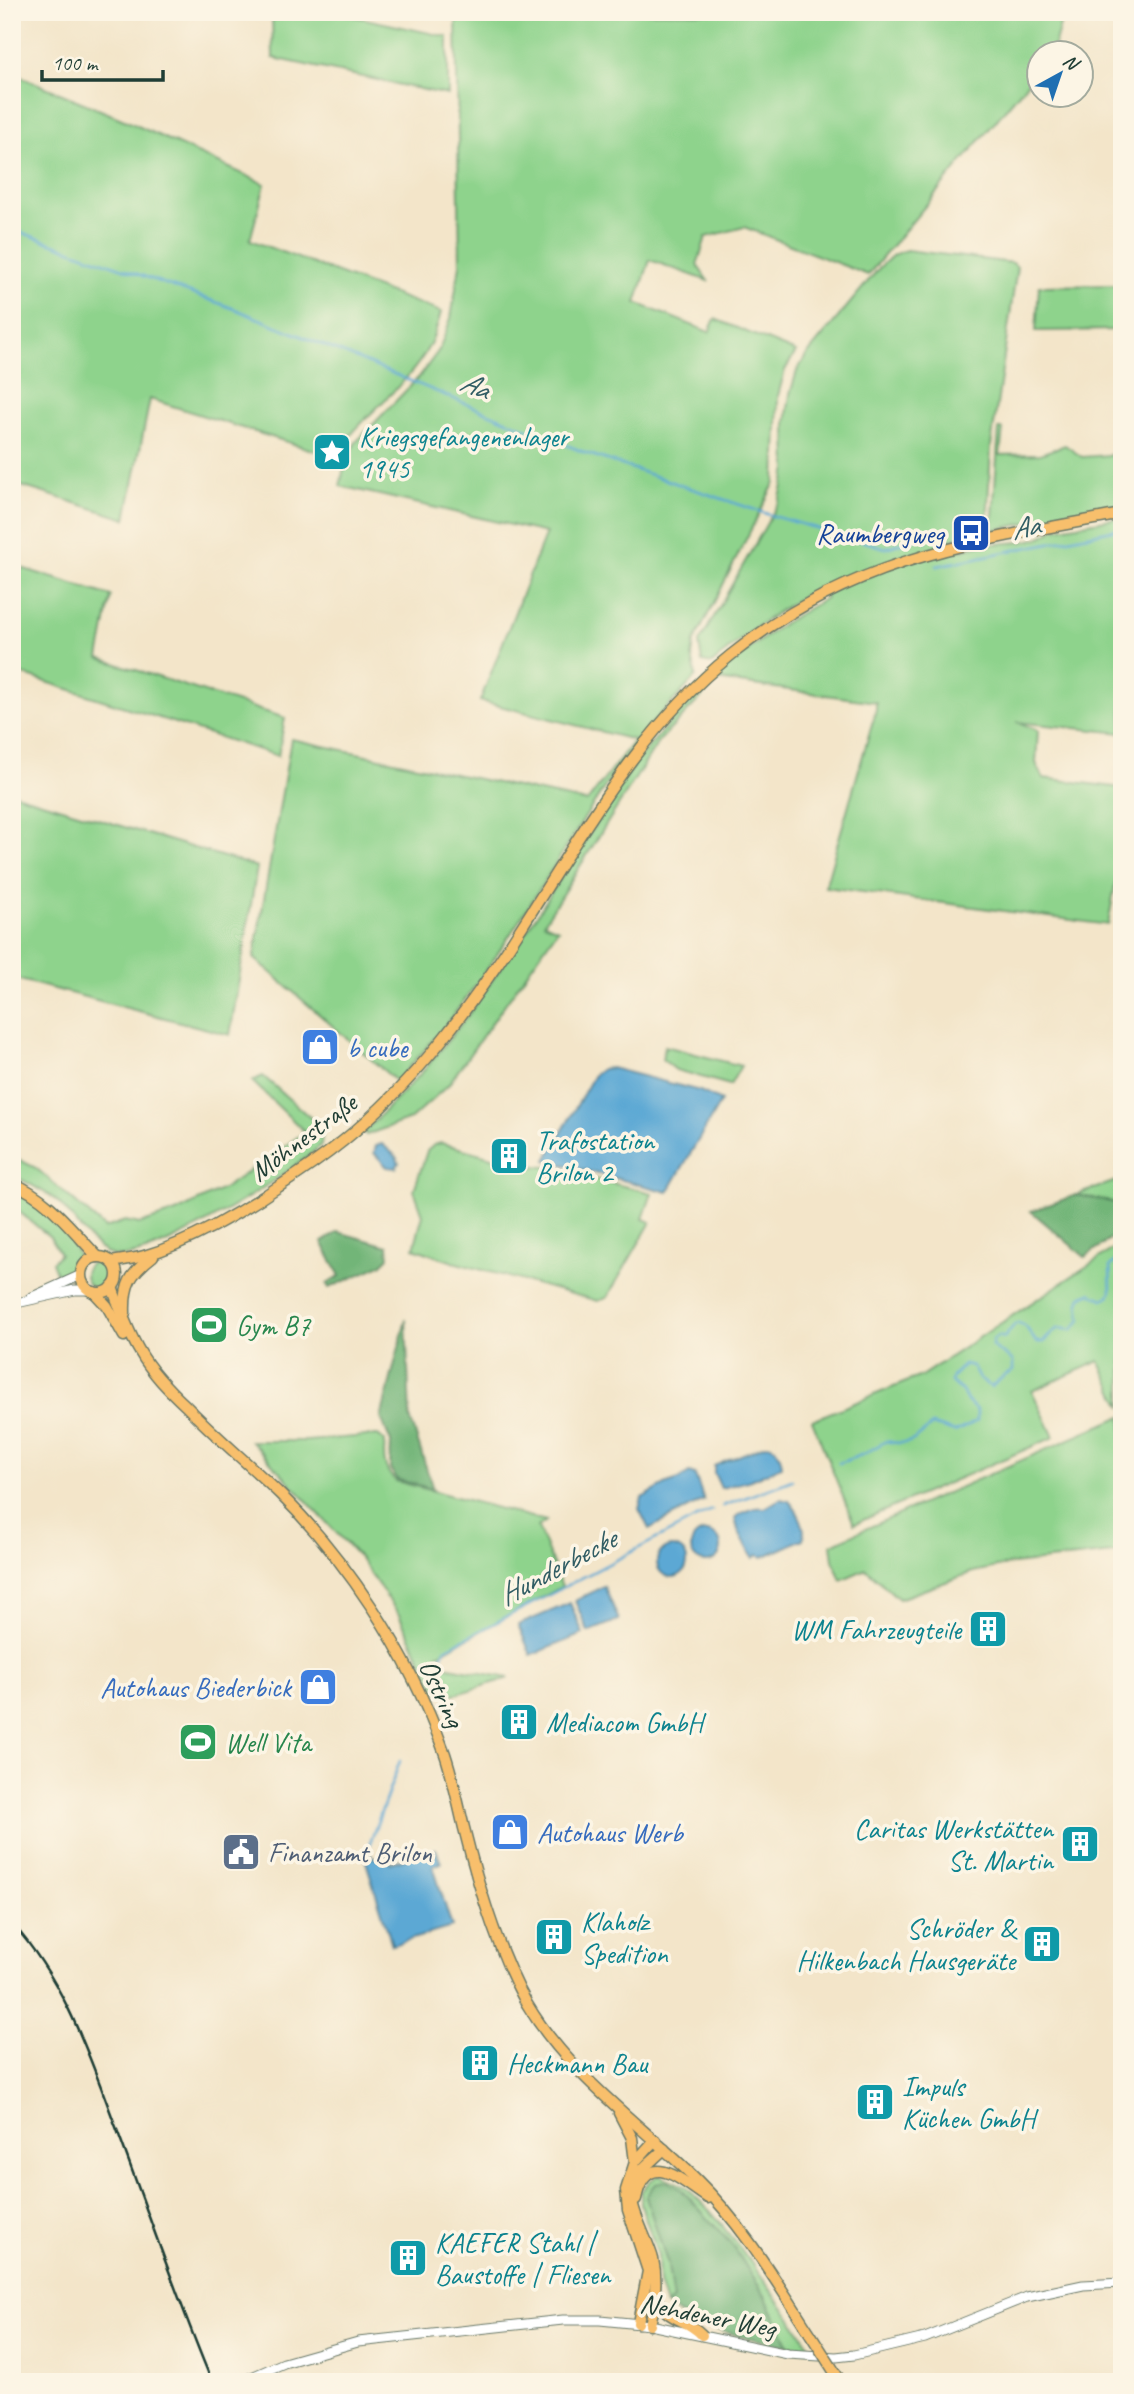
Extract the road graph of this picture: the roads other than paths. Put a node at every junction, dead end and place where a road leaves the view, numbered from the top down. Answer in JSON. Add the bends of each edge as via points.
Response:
{"nodes":[{"id":1,"x":1122,"y":514,"type":"edge"},
{"id":2,"x":12,"y":1183,"type":"edge"},
{"id":3,"x":67,"y":1225,"type":"junction"},
{"id":4,"x":159,"y":1250,"type":"junction"},
{"id":5,"x":142,"y":1256,"type":"junction"},
{"id":6,"x":98,"y":1257,"type":"junction"},
{"id":7,"x":86,"y":1262,"type":"junction"},
{"id":8,"x":111,"y":1262,"type":"junction"},
{"id":9,"x":81,"y":1275,"type":"junction"},
{"id":10,"x":115,"y":1282,"type":"junction"},
{"id":11,"x":92,"y":1291,"type":"junction"},
{"id":12,"x":15,"y":1303,"type":"edge"},
{"id":13,"x":125,"y":1323,"type":"junction"},
{"id":14,"x":141,"y":1355,"type":"junction"},
{"id":15,"x":612,"y":2101,"type":"junction"},
{"id":16,"x":654,"y":2140,"type":"junction"},
{"id":17,"x":664,"y":2149,"type":"junction"},
{"id":18,"x":635,"y":2162,"type":"junction"},
{"id":19,"x":719,"y":2205,"type":"junction"},
{"id":20,"x":636,"y":2212,"type":"junction"},
{"id":21,"x":1122,"y":2283,"type":"edge"},
{"id":22,"x":656,"y":2296,"type":"junction"},
{"id":23,"x":638,"y":2323,"type":"junction"},
{"id":24,"x":650,"y":2325,"type":"junction"},
{"id":25,"x":702,"y":2334,"type":"junction"},
{"id":26,"x":840,"y":2381,"type":"edge"},
{"id":27,"x":240,"y":2382,"type":"edge"}],
"edges":[{"from":1,"to":4,"type":"main road","name":"Möhnestraße","via":[[989,538],[889,566],[831,590],[737,650],[653,732],[451,1029],[382,1105],[342,1142],[262,1198]]},
{"from":2,"to":3,"type":"main road","via":[[44,1201]]},
{"from":3,"to":6,"type":"main road"},
{"from":3,"to":7,"type":"main road"},
{"from":4,"to":5,"type":"main road","name":"Möhnestraße"},
{"from":4,"to":13,"type":"main road","via":[[129,1281]]},
{"from":5,"to":8,"type":"main road"},
{"from":5,"to":10,"type":"main road"},
{"from":6,"to":7,"type":"main road"},
{"from":6,"to":8,"type":"main road"},
{"from":7,"to":9,"type":"main road"},
{"from":8,"to":10,"type":"main road","via":[[116,1268]]},
{"from":9,"to":11,"type":"main road"},
{"from":9,"to":12,"type":"street"},
{"from":10,"to":11,"type":"main road","via":[[106,1292]]},
{"from":10,"to":13,"type":"main road"},
{"from":11,"to":12,"type":"street","via":[[75,1290]]},
{"from":11,"to":14,"type":"main road"},
{"from":13,"to":14,"type":"main road"},
{"from":14,"to":15,"type":"main road","name":"Ostring","via":[[179,1399],[305,1520],[375,1611],[440,1742],[514,1980],[558,2049]]},
{"from":15,"to":16,"type":"main road","name":"Ostring"},
{"from":15,"to":18,"type":"main road","via":[[632,2138]]},
{"from":16,"to":17,"type":"main road","name":"Ostring"},
{"from":16,"to":18,"type":"main road"},
{"from":17,"to":19,"type":"main road","name":"Ostring"},
{"from":17,"to":20,"type":"main road","via":[[633,2183],[631,2199]]},
{"from":18,"to":23,"type":"main road","via":[[626,2197],[648,2271]]},
{"from":19,"to":20,"type":"main road","via":[[680,2177],[662,2171],[641,2184]]},
{"from":19,"to":26,"type":"main road","bridge":true,"via":[[757,2252]]},
{"from":20,"to":22,"type":"main road","via":[[653,2262]]},
{"from":21,"to":25,"type":"street","name":"Nehdener Weg","via":[[1083,2285],[1027,2297],[925,2338],[854,2355],[788,2354]]},
{"from":22,"to":24,"type":"main road"},
{"from":22,"to":25,"type":"main road","via":[[666,2312]]},
{"from":23,"to":24,"type":"street","name":"Nehdener Weg"},
{"from":23,"to":27,"type":"street","name":"Nehdener Weg","via":[[550,2321],[358,2342]]},
{"from":24,"to":25,"type":"street","name":"Nehdener Weg"}]}
